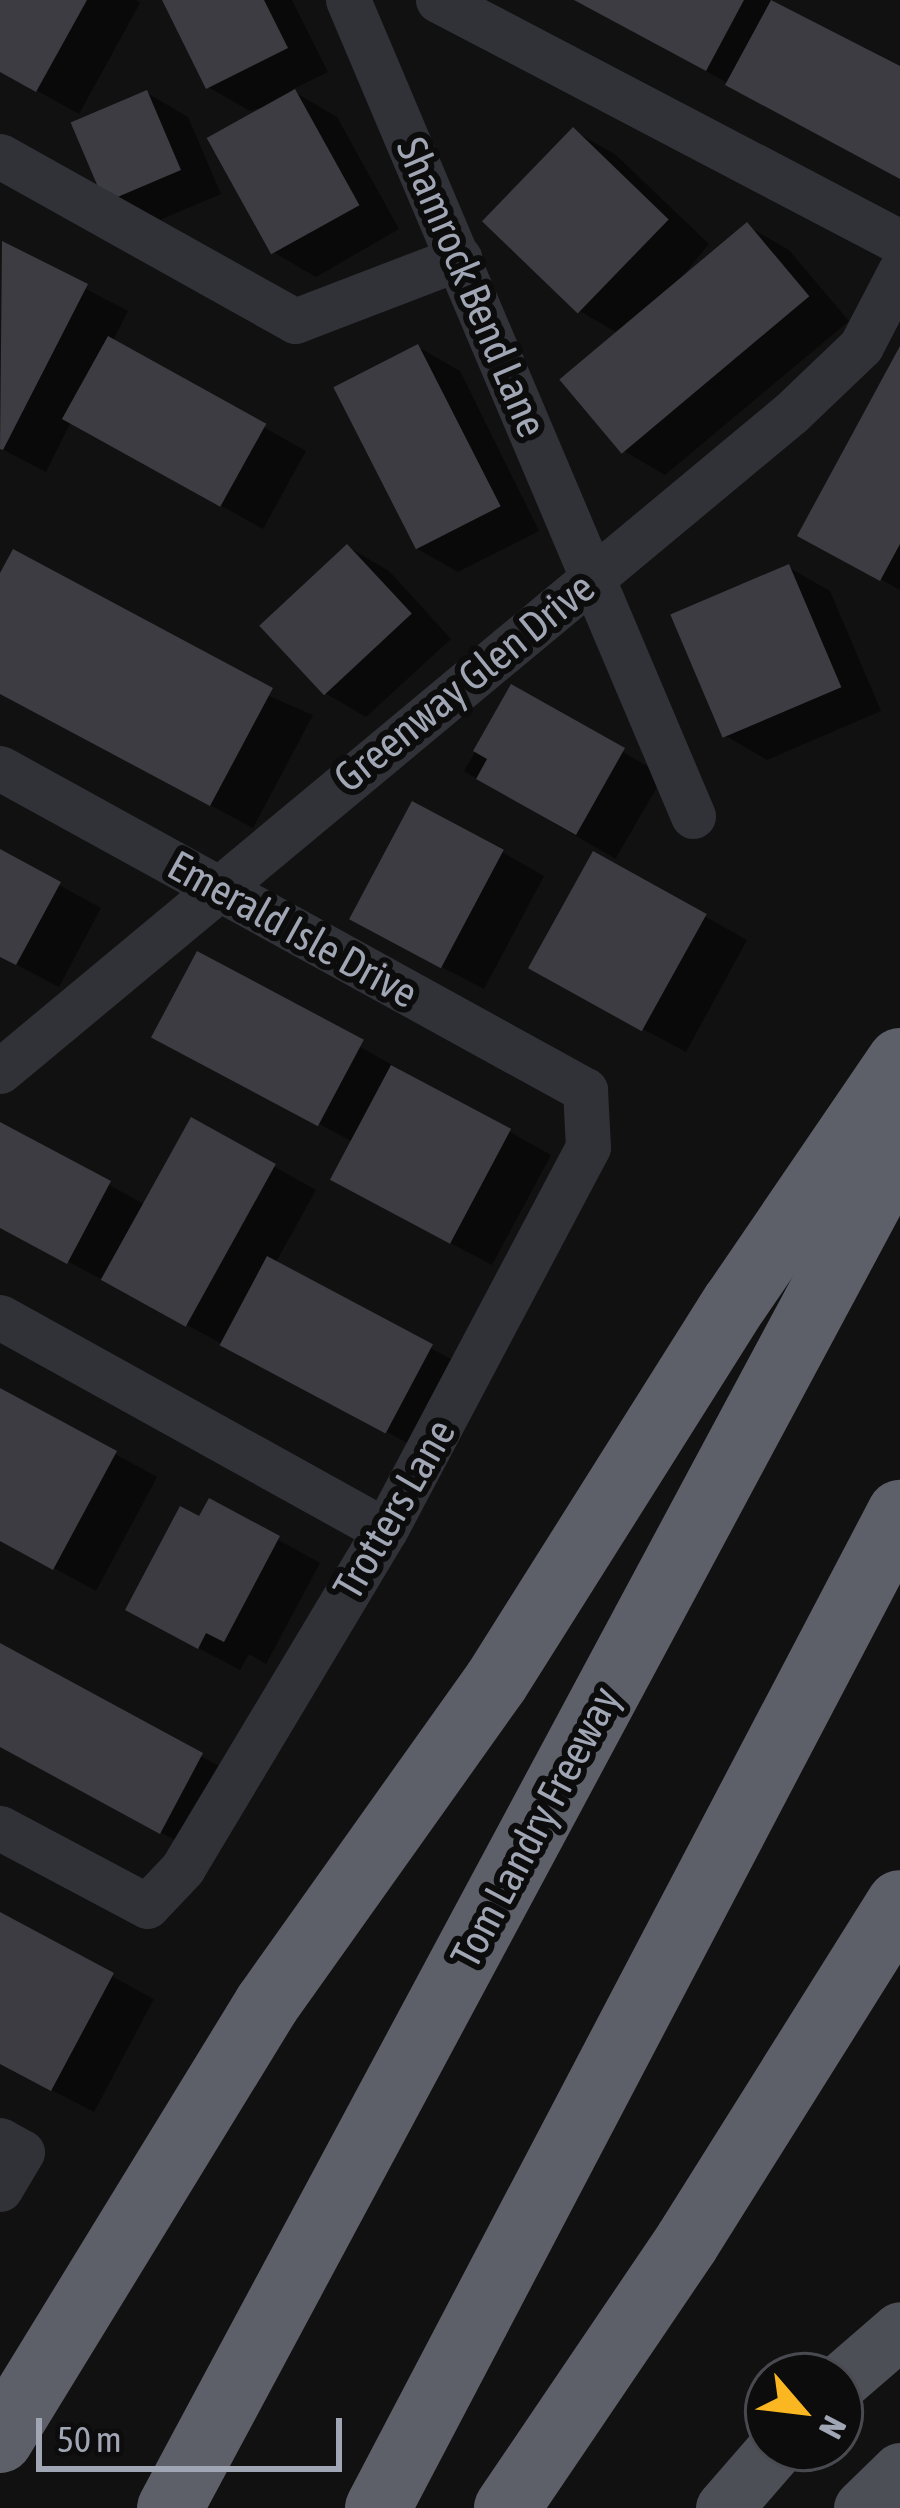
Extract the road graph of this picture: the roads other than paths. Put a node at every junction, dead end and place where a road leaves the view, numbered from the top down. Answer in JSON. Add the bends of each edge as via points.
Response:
{"nodes":[{"id":1,"x":348,"y":0,"type":"edge"},
{"id":2,"x":438,"y":0,"type":"edge"},
{"id":3,"x":0,"y":156,"type":"edge"},
{"id":4,"x":900,"y":242,"type":"edge"},
{"id":5,"x":459,"y":258,"type":"junction"},
{"id":6,"x":900,"y":272,"type":"edge"},
{"id":7,"x":596,"y":574,"type":"junction"},
{"id":8,"x":0,"y":768,"type":"edge"},
{"id":9,"x":693,"y":816,"type":"dead end"},
{"id":10,"x":214,"y":886,"type":"junction"},
{"id":11,"x":900,"y":1060,"type":"edge"},
{"id":12,"x":0,"y":1071,"type":"edge"},
{"id":13,"x":585,"y":1090,"type":"joint"},
{"id":14,"x":900,"y":1146,"type":"edge"},
{"id":15,"x":0,"y":1317,"type":"edge"},
{"id":16,"x":900,"y":1513,"type":"edge"},
{"id":17,"x":385,"y":1530,"type":"junction"},
{"id":18,"x":0,"y":1828,"type":"edge"},
{"id":19,"x":900,"y":1903,"type":"edge"},
{"id":20,"x":0,"y":2140,"type":"edge"},
{"id":21,"x":0,"y":2189,"type":"edge"},
{"id":22,"x":900,"y":2330,"type":"edge"},
{"id":23,"x":864,"y":2361,"type":"edge"},
{"id":24,"x":0,"y":2440,"type":"edge"},
{"id":25,"x":900,"y":2470,"type":"edge"},
{"id":26,"x":755,"y":2472,"type":"edge"},
{"id":27,"x":170,"y":2508,"type":"edge"},
{"id":28,"x":378,"y":2508,"type":"edge"},
{"id":29,"x":507,"y":2508,"type":"edge"},
{"id":30,"x":724,"y":2508,"type":"edge"},
{"id":31,"x":862,"y":2508,"type":"edge"}],
"edges":[{"from":1,"to":5,"type":"lane","name":"Shamrock Bend Lane"},
{"from":2,"to":4,"type":"lane"},
{"from":3,"to":5,"type":"lane","via":[[295,321]]},
{"from":5,"to":7,"type":"lane","name":"Shamrock Bend Lane"},
{"from":6,"to":7,"type":"lane","name":"Greenway Glen Drive","via":[[861,346]]},
{"from":7,"to":9,"type":"lane","name":"Shamrock Bend Lane"},
{"from":7,"to":10,"type":"lane","name":"Greenway Glen Drive"},
{"from":8,"to":10,"type":"lane","name":"Emerald Isle Drive"},
{"from":10,"to":12,"type":"lane","name":"Greenway Glen Drive"},
{"from":10,"to":13,"type":"lane","name":"Emerald Isle Drive"},
{"from":11,"to":24,"type":"highway","via":[[735,1303],[496,1682],[267,2004]]},
{"from":13,"to":17,"type":"lane","name":"Trotters Lane","via":[[588,1147],[568,1197]]},
{"from":14,"to":27,"type":"highway","name":"Tom Landry Freeway"},
{"from":15,"to":17,"type":"lane"},
{"from":16,"to":28,"type":"highway"},
{"from":17,"to":18,"type":"lane","name":"Trotters Lane","via":[[183,1868],[147,1906]]},
{"from":19,"to":29,"type":"highway","via":[[687,2242]]},
{"from":20,"to":21,"type":"lane","via":[[22,2152]]},
{"from":22,"to":23,"type":"main road"},
{"from":25,"to":31,"type":"main road"},
{"from":26,"to":30,"type":"main road"}]}
